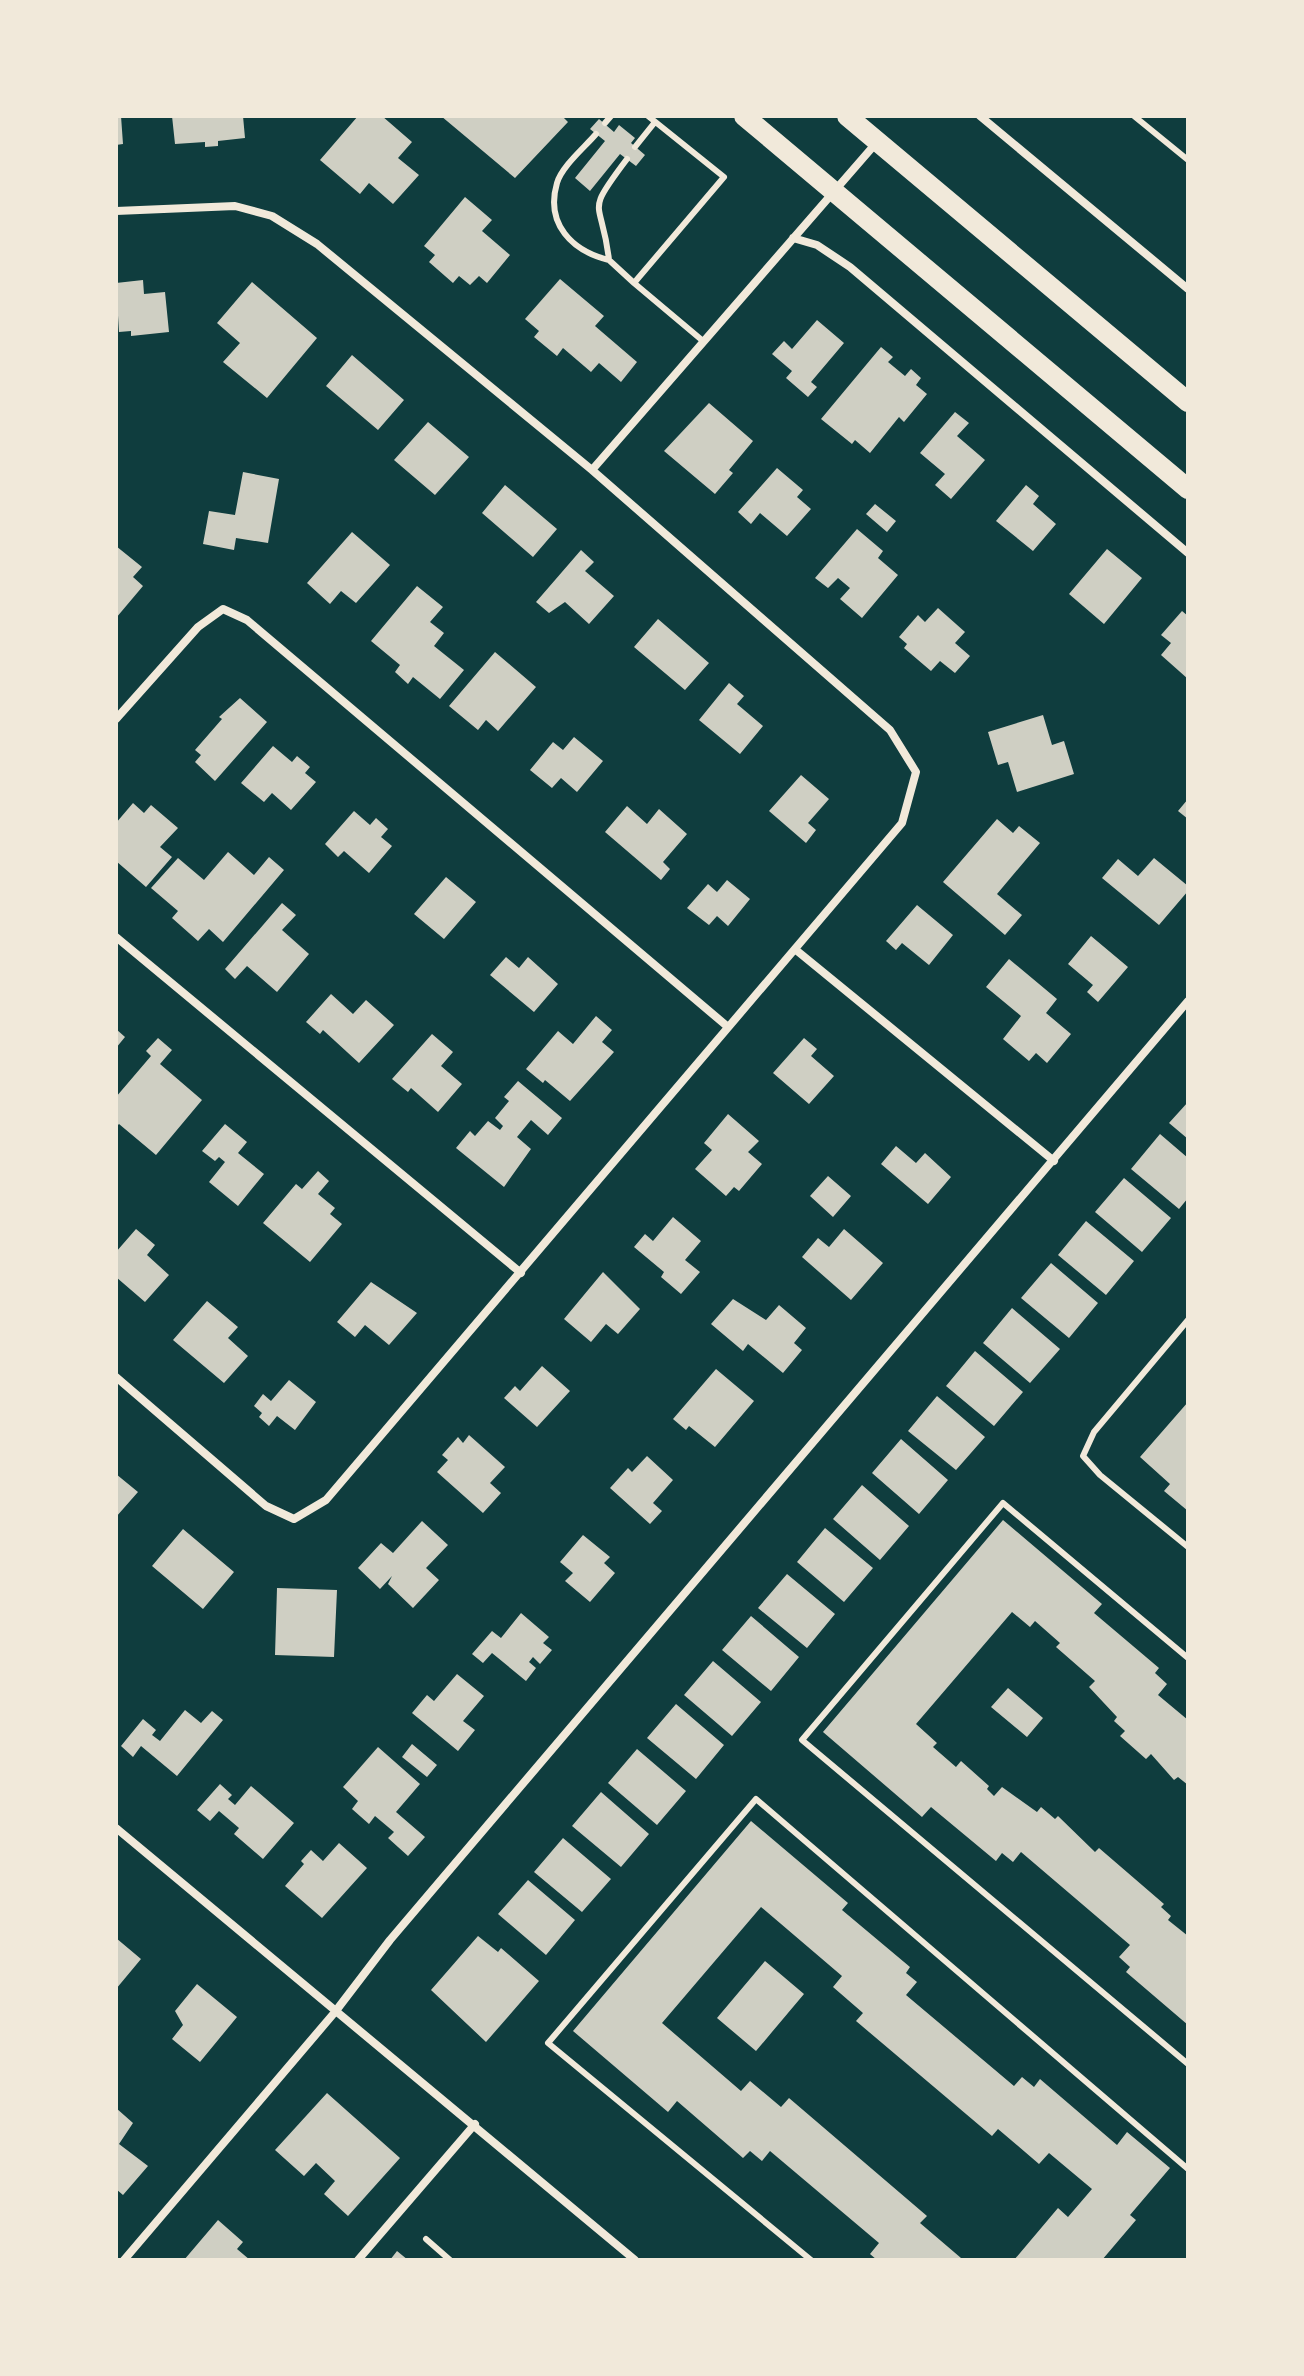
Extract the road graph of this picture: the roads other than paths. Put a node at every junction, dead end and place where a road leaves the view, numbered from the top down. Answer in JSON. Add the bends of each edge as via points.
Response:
{"nodes":[{"id":1,"x":611,"y":116,"type":"edge"},
{"id":2,"x":648,"y":116,"type":"edge"},
{"id":3,"x":744,"y":116,"type":"edge"},
{"id":4,"x":847,"y":116,"type":"edge"},
{"id":5,"x":980,"y":116,"type":"edge"},
{"id":6,"x":1134,"y":116,"type":"edge"},
{"id":7,"x":655,"y":122,"type":"junction"},
{"id":8,"x":605,"y":123,"type":"dead end"},
{"id":9,"x":596,"y":134,"type":"dead end"},
{"id":10,"x":877,"y":141,"type":"junction"},
{"id":11,"x":635,"y":147,"type":"dead end"},
{"id":12,"x":627,"y":159,"type":"dead end"},
{"id":13,"x":1188,"y":160,"type":"edge"},
{"id":14,"x":834,"y":191,"type":"junction"},
{"id":15,"x":116,"y":211,"type":"edge"},
{"id":16,"x":793,"y":238,"type":"junction"},
{"id":17,"x":609,"y":260,"type":"junction"},
{"id":18,"x":634,"y":283,"type":"junction"},
{"id":19,"x":1188,"y":289,"type":"edge"},
{"id":20,"x":703,"y":341,"type":"junction"},
{"id":21,"x":1188,"y":402,"type":"edge"},
{"id":22,"x":592,"y":470,"type":"junction"},
{"id":23,"x":1188,"y":489,"type":"edge"},
{"id":24,"x":1188,"y":553,"type":"edge"},
{"id":25,"x":116,"y":719,"type":"edge"},
{"id":26,"x":116,"y":937,"type":"edge"},
{"id":27,"x":796,"y":950,"type":"junction"},
{"id":28,"x":1188,"y":1001,"type":"edge"},
{"id":29,"x":728,"y":1027,"type":"junction"},
{"id":30,"x":1054,"y":1161,"type":"junction"},
{"id":31,"x":521,"y":1273,"type":"junction"},
{"id":32,"x":1188,"y":1320,"type":"edge"},
{"id":33,"x":116,"y":1377,"type":"edge"},
{"id":34,"x":1188,"y":1547,"type":"edge"},
{"id":35,"x":1188,"y":1658,"type":"edge"},
{"id":36,"x":116,"y":1828,"type":"edge"},
{"id":37,"x":335,"y":2012,"type":"junction"},
{"id":38,"x":1188,"y":2064,"type":"edge"},
{"id":39,"x":475,"y":2124,"type":"junction"},
{"id":40,"x":1188,"y":2169,"type":"edge"},
{"id":41,"x":426,"y":2239,"type":"dead end"},
{"id":42,"x":124,"y":2260,"type":"edge"},
{"id":43,"x":358,"y":2260,"type":"edge"},
{"id":44,"x":450,"y":2260,"type":"edge"},
{"id":45,"x":635,"y":2260,"type":"edge"},
{"id":46,"x":811,"y":2260,"type":"edge"}],
"edges":[{"from":1,"to":8,"type":"lane"},
{"from":2,"to":7,"type":"lane"},
{"from":3,"to":14,"type":"main road"},
{"from":4,"to":10,"type":"main road"},
{"from":5,"to":19,"type":"street"},
{"from":6,"to":13,"type":"lane"},
{"from":7,"to":11,"type":"lane"},
{"from":7,"to":18,"type":"lane","via":[[724,177]]},
{"from":9,"to":17,"type":"lane","via":[[557,181],[555,208],[563,234],[585,254]]},
{"from":10,"to":14,"type":"street"},
{"from":10,"to":21,"type":"main road"},
{"from":12,"to":17,"type":"lane","via":[[597,198]]},
{"from":14,"to":16,"type":"street"},
{"from":14,"to":23,"type":"main road"},
{"from":15,"to":22,"type":"street","via":[[235,206],[272,216],[317,244]]},
{"from":16,"to":20,"type":"street"},
{"from":16,"to":24,"type":"street","via":[[817,245],[850,267]]},
{"from":17,"to":18,"type":"lane"},
{"from":18,"to":20,"type":"lane"},
{"from":20,"to":22,"type":"street"},
{"from":22,"to":27,"type":"street","via":[[890,730],[916,772],[902,823]]},
{"from":25,"to":29,"type":"street","via":[[198,627],[223,609],[247,620]]},
{"from":26,"to":31,"type":"street"},
{"from":27,"to":29,"type":"street"},
{"from":27,"to":30,"type":"street"},
{"from":28,"to":30,"type":"street"},
{"from":29,"to":31,"type":"street"},
{"from":30,"to":37,"type":"street","via":[[390,1940]]},
{"from":31,"to":33,"type":"street","via":[[326,1500],[294,1519],[266,1506]]},
{"from":32,"to":34,"type":"lane","via":[[1094,1432],[1083,1456]]},
{"from":35,"to":38,"type":"lane","via":[[1003,1503],[802,1740]]},
{"from":36,"to":37,"type":"street"},
{"from":37,"to":39,"type":"street"},
{"from":37,"to":42,"type":"street"},
{"from":39,"to":43,"type":"street"},
{"from":39,"to":45,"type":"street"},
{"from":40,"to":46,"type":"lane","via":[[756,1799],[548,2043]]},
{"from":41,"to":44,"type":"lane"}]}
